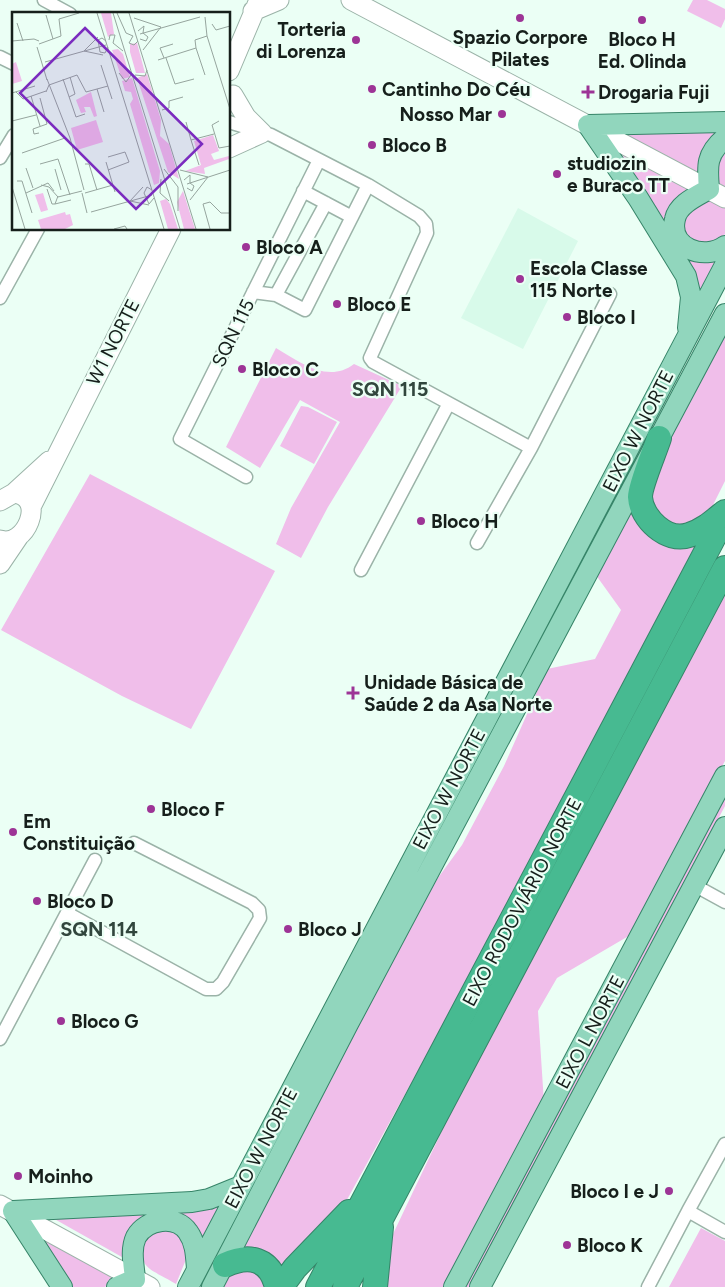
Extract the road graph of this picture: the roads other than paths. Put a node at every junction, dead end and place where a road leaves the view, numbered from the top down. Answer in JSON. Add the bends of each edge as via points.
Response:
{"nodes":[{"id":1,"x":44,"y":0,"type":"edge"},
{"id":2,"x":279,"y":0,"type":"edge"},
{"id":3,"x":350,"y":0,"type":"edge"},
{"id":4,"x":256,"y":6,"type":"edge"},
{"id":5,"x":66,"y":12,"type":"edge"},
{"id":6,"x":0,"y":56,"type":"edge"},
{"id":7,"x":12,"y":63,"type":"edge"},
{"id":8,"x":230,"y":68,"type":"edge"},
{"id":9,"x":230,"y":86,"type":"edge"},
{"id":10,"x":231,"y":102,"type":"edge"},
{"id":11,"x":230,"y":122,"type":"edge"},
{"id":12,"x":725,"y":122,"type":"edge"},
{"id":13,"x":588,"y":125,"type":"junction"},
{"id":14,"x":262,"y":133,"type":"junction"},
{"id":15,"x":12,"y":138,"type":"edge"},
{"id":16,"x":725,"y":138,"type":"edge"},
{"id":17,"x":230,"y":148,"type":"edge"},
{"id":18,"x":0,"y":158,"type":"edge"},
{"id":19,"x":319,"y":160,"type":"junction"},
{"id":20,"x":368,"y":185,"type":"junction"},
{"id":21,"x":303,"y":191,"type":"junction"},
{"id":22,"x":717,"y":194,"type":"edge"},
{"id":23,"x":326,"y":203,"type":"junction"},
{"id":24,"x":352,"y":217,"type":"junction"},
{"id":25,"x":37,"y":230,"type":"edge"},
{"id":26,"x":170,"y":230,"type":"edge"},
{"id":27,"x":725,"y":246,"type":"edge"},
{"id":28,"x":725,"y":265,"type":"edge"},
{"id":29,"x":253,"y":292,"type":"junction"},
{"id":30,"x":610,"y":294,"type":"dead end"},
{"id":31,"x":276,"y":295,"type":"junction"},
{"id":32,"x":0,"y":298,"type":"edge"},
{"id":33,"x":725,"y":314,"type":"edge"},
{"id":34,"x":686,"y":340,"type":"junction"},
{"id":35,"x":448,"y":405,"type":"junction"},
{"id":36,"x":659,"y":438,"type":"junction"},
{"id":37,"x":531,"y":448,"type":"junction"},
{"id":38,"x":56,"y":455,"type":"junction"},
{"id":39,"x":246,"y":476,"type":"dead end"},
{"id":40,"x":4,"y":497,"type":"edge"},
{"id":41,"x":32,"y":505,"type":"junction"},
{"id":42,"x":725,"y":512,"type":"edge"},
{"id":43,"x":725,"y":516,"type":"edge"},
{"id":44,"x":19,"y":536,"type":"junction"},
{"id":45,"x":0,"y":540,"type":"edge"},
{"id":46,"x":477,"y":543,"type":"dead end"},
{"id":47,"x":0,"y":564,"type":"edge"},
{"id":48,"x":725,"y":568,"type":"edge"},
{"id":49,"x":361,"y":570,"type":"dead end"},
{"id":50,"x":725,"y":776,"type":"edge"},
{"id":51,"x":725,"y":827,"type":"edge"},
{"id":52,"x":134,"y":843,"type":"dead end"},
{"id":53,"x":95,"y":860,"type":"dead end"},
{"id":54,"x":694,"y":885,"type":"junction"},
{"id":55,"x":725,"y":902,"type":"edge"},
{"id":56,"x":67,"y":913,"type":"junction"},
{"id":57,"x":4,"y":1022,"type":"edge"},
{"id":58,"x":0,"y":1039,"type":"edge"},
{"id":59,"x":725,"y":1144,"type":"edge"},
{"id":60,"x":241,"y":1186,"type":"junction"},
{"id":61,"x":366,"y":1194,"type":"junction"},
{"id":62,"x":6,"y":1208,"type":"edge"},
{"id":63,"x":688,"y":1211,"type":"junction"},
{"id":64,"x":382,"y":1217,"type":"junction"},
{"id":65,"x":725,"y":1232,"type":"edge"},
{"id":66,"x":224,"y":1265,"type":"junction"},
{"id":67,"x":197,"y":1269,"type":"junction"},
{"id":68,"x":134,"y":1284,"type":"edge"},
{"id":69,"x":62,"y":1287,"type":"edge"},
{"id":70,"x":188,"y":1287,"type":"edge"},
{"id":71,"x":212,"y":1287,"type":"edge"},
{"id":72,"x":277,"y":1287,"type":"edge"},
{"id":73,"x":281,"y":1287,"type":"edge"},
{"id":74,"x":318,"y":1287,"type":"edge"},
{"id":75,"x":345,"y":1287,"type":"edge"},
{"id":76,"x":375,"y":1287,"type":"edge"},
{"id":77,"x":454,"y":1287,"type":"edge"},
{"id":78,"x":480,"y":1287,"type":"edge"},
{"id":79,"x":648,"y":1287,"type":"edge"}],
"edges":[{"from":1,"to":5,"type":"street"},
{"from":2,"to":4,"type":"street"},
{"from":3,"to":13,"type":"street"},
{"from":4,"to":8,"type":"street"},
{"from":6,"to":7,"type":"street"},
{"from":9,"to":10,"type":"street"},
{"from":10,"to":14,"type":"street"},
{"from":11,"to":14,"type":"street"},
{"from":12,"to":13,"type":"main road"},
{"from":13,"to":22,"type":"street"},
{"from":13,"to":34,"type":"main road","via":[[686,276],[690,297]]},
{"from":14,"to":17,"type":"street"},
{"from":14,"to":19,"type":"street"},
{"from":15,"to":18,"type":"street"},
{"from":16,"to":22,"type":"main road","via":[[709,156]]},
{"from":19,"to":20,"type":"street"},
{"from":19,"to":21,"type":"street","name":"SQN 115"},
{"from":20,"to":24,"type":"street"},
{"from":20,"to":35,"type":"street","via":[[419,216],[426,224],[427,232],[370,358]]},
{"from":21,"to":23,"type":"street"},
{"from":21,"to":29,"type":"street","name":"SQN 115"},
{"from":22,"to":27,"type":"main road","via":[[693,198],[681,208],[675,219],[675,230],[683,246],[695,252],[708,254]]},
{"from":23,"to":24,"type":"street"},
{"from":23,"to":31,"type":"street"},
{"from":24,"to":31,"type":"street","via":[[305,310]]},
{"from":25,"to":32,"type":"street"},
{"from":26,"to":38,"type":"street","name":"W1 NORTE"},
{"from":28,"to":34,"type":"main road","name":"EIXO W NORTE"},
{"from":29,"to":31,"type":"street"},
{"from":29,"to":39,"type":"street","name":"SQN 115","via":[[180,438]]},
{"from":30,"to":37,"type":"street"},
{"from":33,"to":36,"type":"main road","name":"EIXO W NORTE"},
{"from":34,"to":60,"type":"main road","name":"EIXO W NORTE"},
{"from":35,"to":37,"type":"street"},
{"from":35,"to":49,"type":"street"},
{"from":36,"to":42,"type":"highway","via":[[640,494],[642,506],[654,526],[670,534],[687,536]]},
{"from":36,"to":66,"type":"main road","name":"EIXO W NORTE","via":[[366,989]]},
{"from":37,"to":46,"type":"street"},
{"from":38,"to":40,"type":"street","name":"W1 NORTE"},
{"from":38,"to":41,"type":"street","name":"W1 NORTE"},
{"from":40,"to":41,"type":"street","via":[[27,498]]},
{"from":41,"to":44,"type":"street","name":"W1 NORTE","via":[[27,525]]},
{"from":43,"to":61,"type":"highway","name":"EIXO RODOVIÁRIO NORTE"},
{"from":44,"to":45,"type":"street"},
{"from":44,"to":47,"type":"street"},
{"from":48,"to":64,"type":"highway","name":"EIXO RODOVIÁRIO NORTE"},
{"from":50,"to":77,"type":"main road","name":"EIXO L NORTE"},
{"from":51,"to":54,"type":"main road","name":"EIXO L NORTE"},
{"from":52,"to":56,"type":"street","via":[[252,903],[259,910],[260,918],[223,982],[216,988],[206,989]]},
{"from":53,"to":56,"type":"street"},
{"from":54,"to":55,"type":"street"},
{"from":54,"to":78,"type":"main road","name":"EIXO L NORTE"},
{"from":56,"to":57,"type":"street"},
{"from":57,"to":58,"type":"street"},
{"from":59,"to":63,"type":"street"},
{"from":60,"to":62,"type":"main road","via":[[192,1202]]},
{"from":60,"to":67,"type":"main road","name":"EIXO W NORTE"},
{"from":61,"to":73,"type":"highway"},
{"from":61,"to":74,"type":"highway","name":"EIXO RODOVIÁRIO NORTE"},
{"from":62,"to":68,"type":"street"},
{"from":62,"to":69,"type":"main road"},
{"from":63,"to":65,"type":"street"},
{"from":63,"to":79,"type":"street"},
{"from":64,"to":75,"type":"highway","name":"EIXO RODOVIÁRIO NORTE"},
{"from":64,"to":76,"type":"highway"},
{"from":66,"to":71,"type":"main road","name":"EIXO W NORTE"},
{"from":66,"to":72,"type":"highway","via":[[240,1258],[263,1263],[271,1271]]},
{"from":67,"to":68,"type":"main road","via":[[188,1232],[181,1225],[163,1220],[143,1228],[136,1238]]},
{"from":67,"to":70,"type":"main road","name":"EIXO W NORTE"}]}
